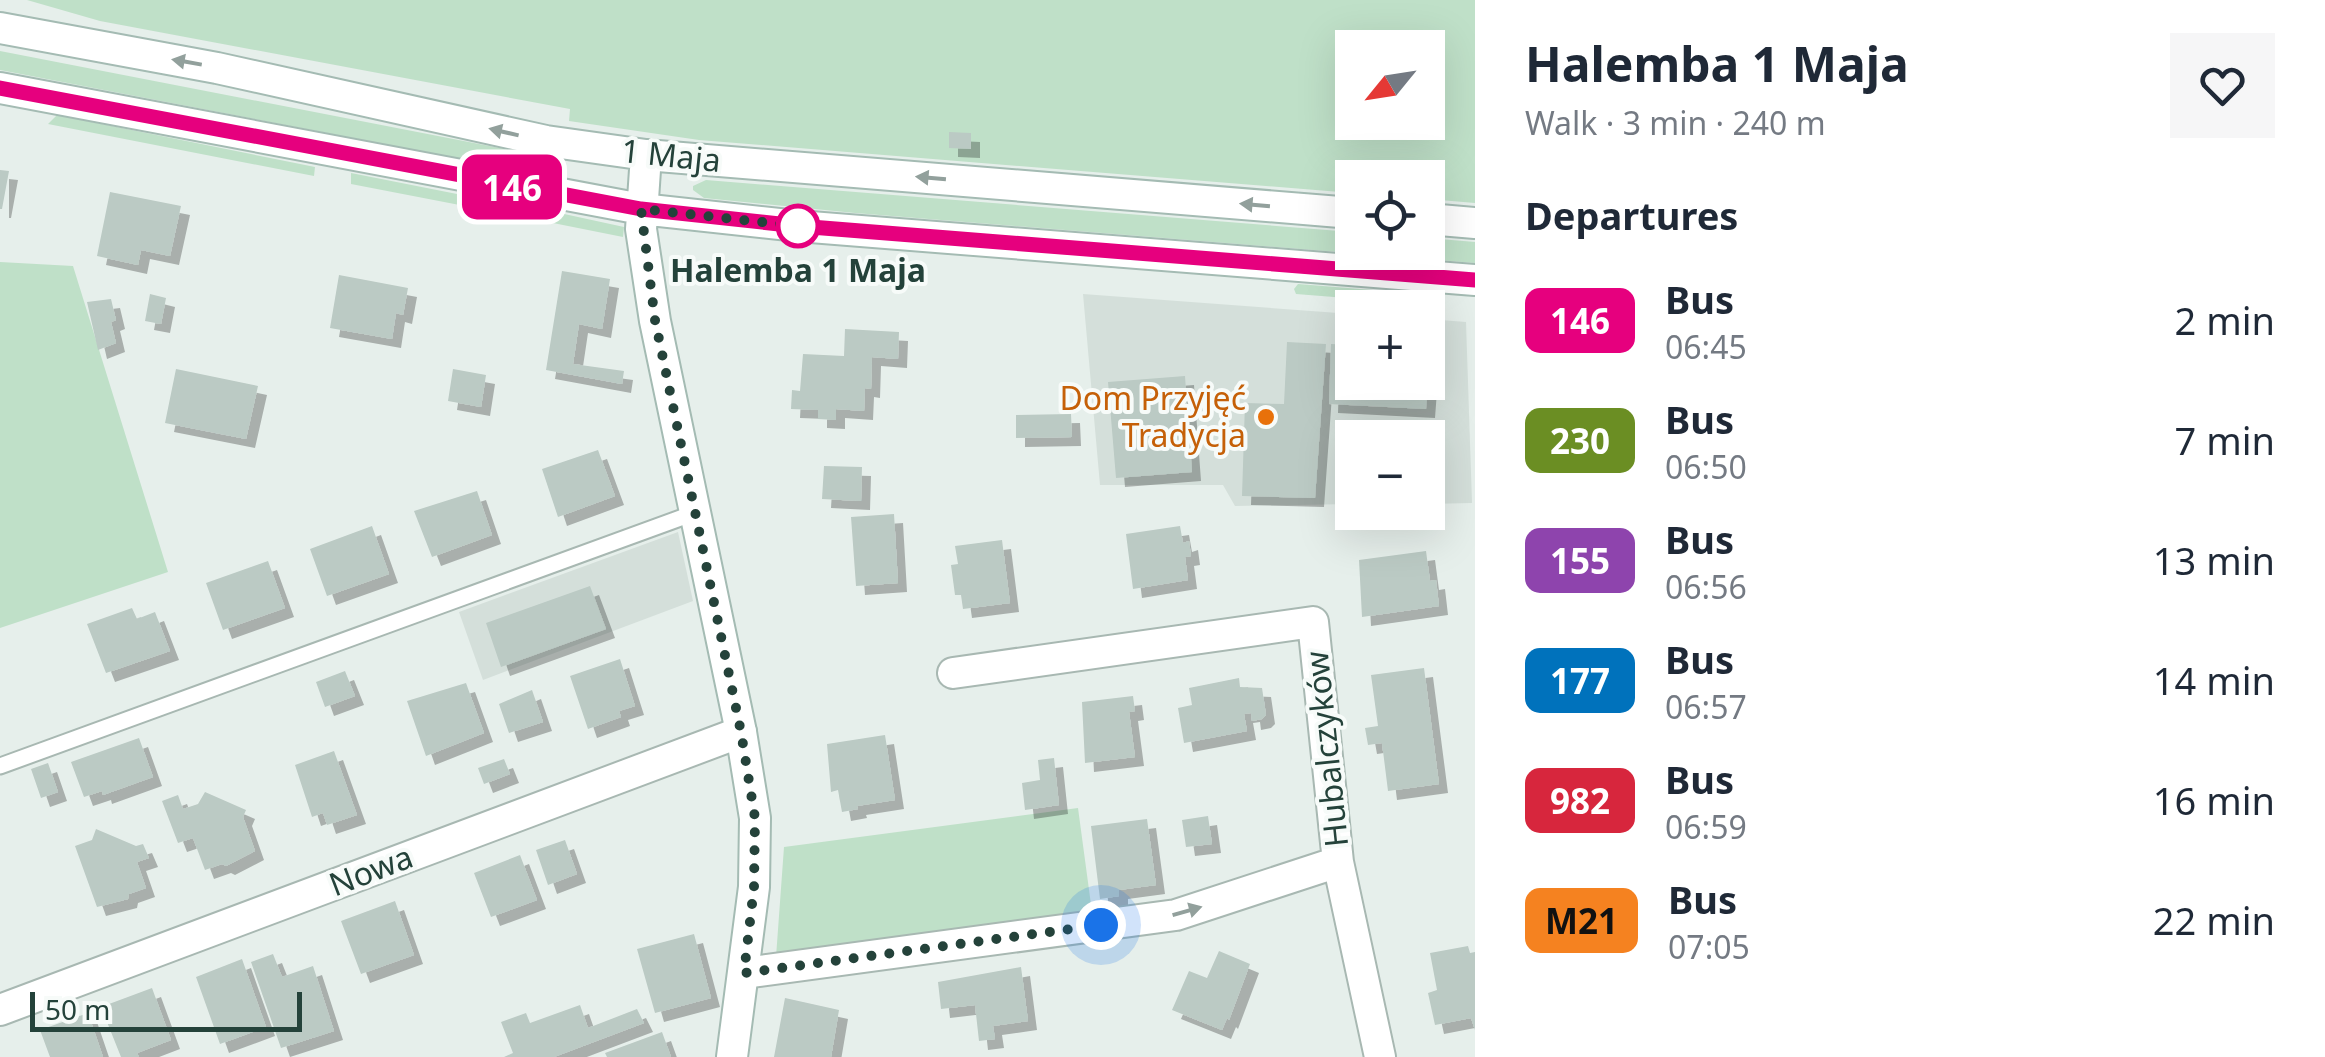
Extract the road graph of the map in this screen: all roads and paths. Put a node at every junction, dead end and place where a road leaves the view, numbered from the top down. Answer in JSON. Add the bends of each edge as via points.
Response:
{"nodes":[{"id":1,"x":0,"y":28,"type":"edge"},
{"id":2,"x":0,"y":88,"type":"edge"},
{"id":3,"x":646,"y":155,"type":"junction"},
{"id":4,"x":641,"y":209,"type":"junction"},
{"id":5,"x":1335,"y":212,"type":"edge"},
{"id":6,"x":1445,"y":221,"type":"edge"},
{"id":7,"x":1475,"y":223,"type":"edge"},
{"id":8,"x":1475,"y":280,"type":"edge"},
{"id":9,"x":697,"y":512,"type":"junction"},
{"id":10,"x":952,"y":673,"type":"dead end"},
{"id":11,"x":741,"y":732,"type":"junction"},
{"id":12,"x":0,"y":766,"type":"edge"},
{"id":13,"x":1338,"y":862,"type":"junction"},
{"id":14,"x":744,"y":973,"type":"junction"},
{"id":15,"x":0,"y":1010,"type":"edge"},
{"id":16,"x":732,"y":1057,"type":"edge"},
{"id":17,"x":1380,"y":1057,"type":"edge"}],
"edges":[{"from":3,"to":1,"type":"street","name":"1 Maja","one_way":true,"via":[[546,141]]},
{"from":2,"to":4,"type":"street","name":"1 Maja"},
{"from":3,"to":4,"type":"street"},
{"from":5,"to":3,"type":"street","name":"1 Maja","one_way":true},
{"from":4,"to":8,"type":"street","name":"1 Maja"},
{"from":4,"to":9,"type":"street","via":[[655,320]]},
{"from":6,"to":7,"type":"street"},
{"from":9,"to":11,"type":"street"},
{"from":9,"to":12,"type":"lane"},
{"from":10,"to":13,"type":"street","name":"Hubalczyków","via":[[1314,622]]},
{"from":11,"to":14,"type":"street","via":[[755,818]]},
{"from":11,"to":15,"type":"street","name":"Nowa"},
{"from":14,"to":13,"type":"street","one_way":true,"via":[[1176,915]]},
{"from":13,"to":17,"type":"street","name":"Hubalczyków"},
{"from":14,"to":16,"type":"street"}]}
